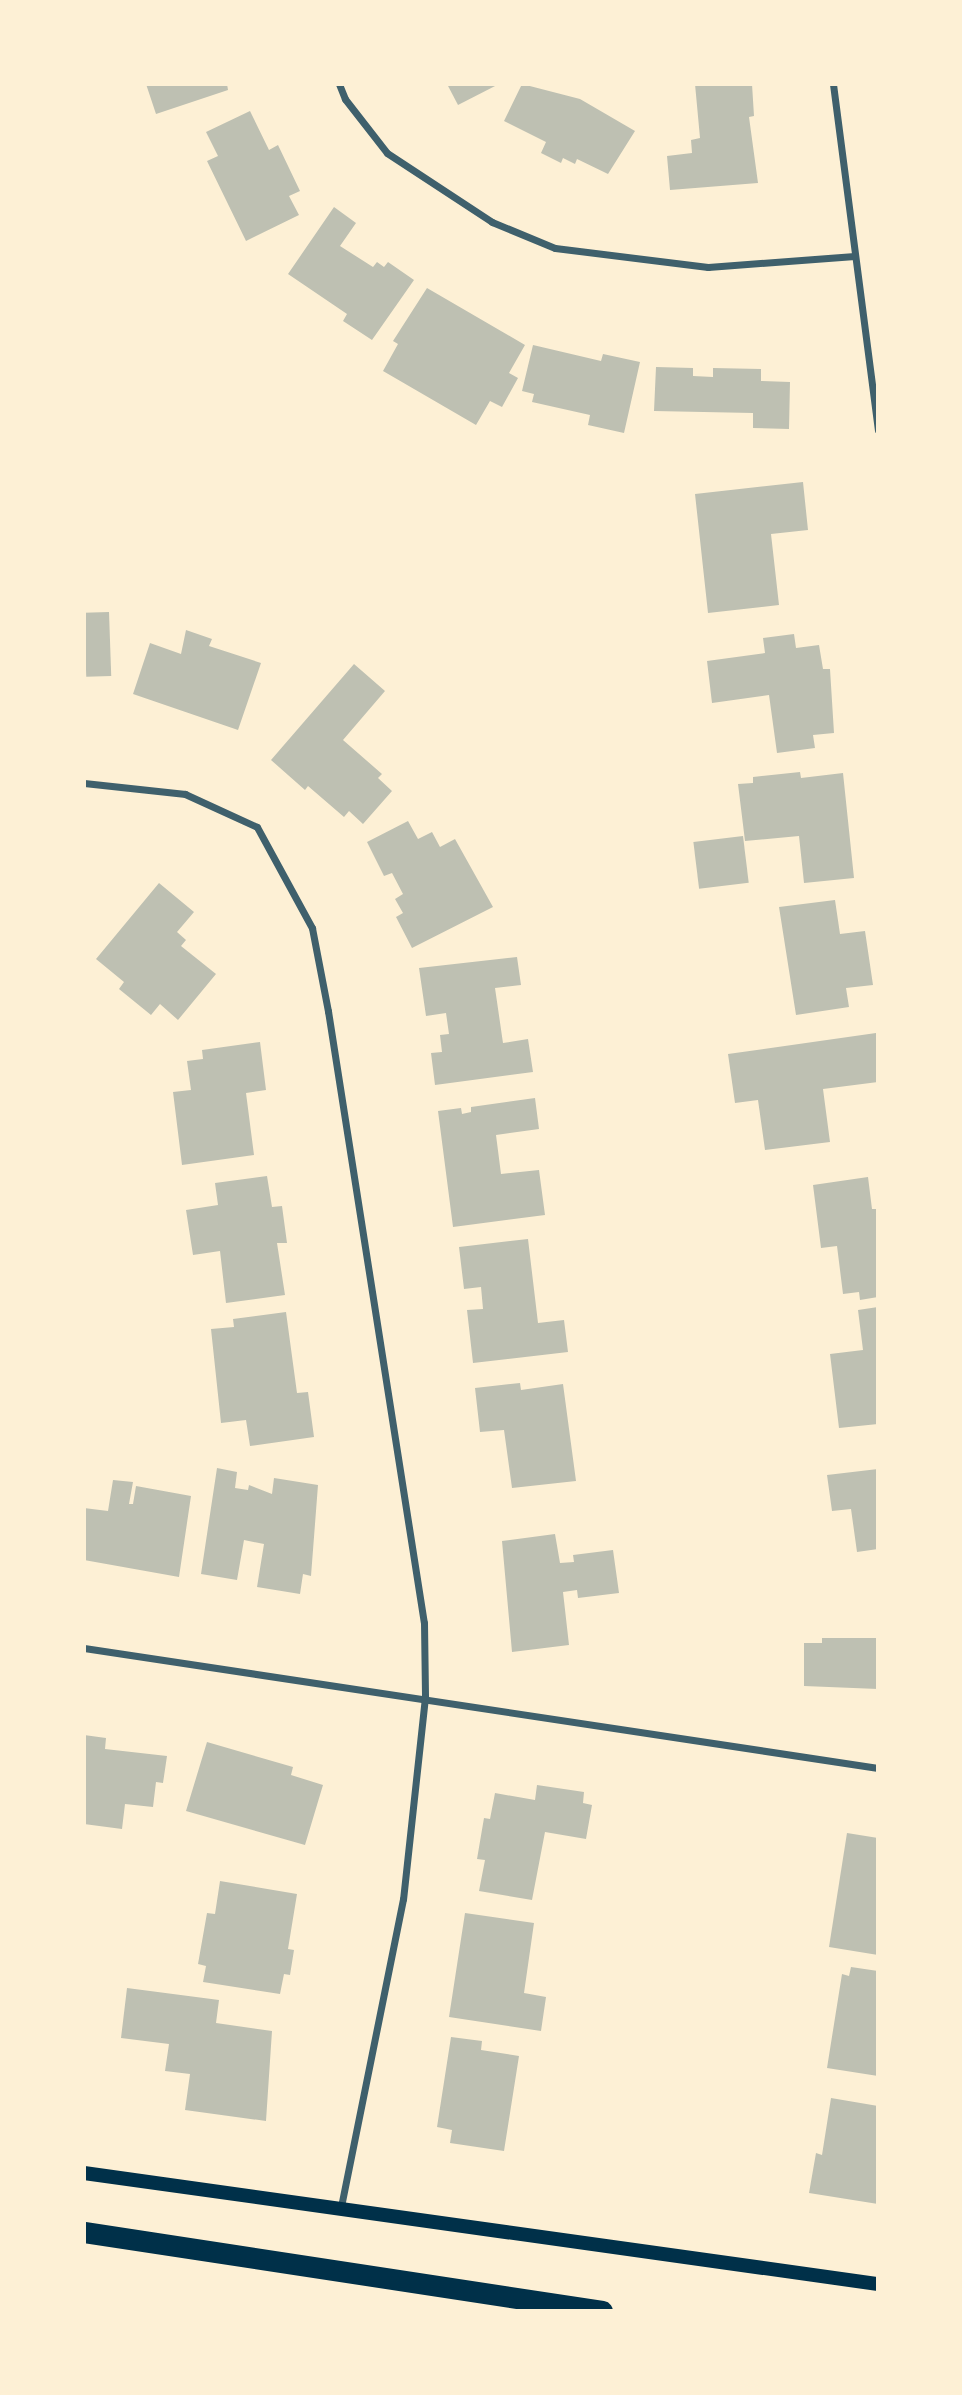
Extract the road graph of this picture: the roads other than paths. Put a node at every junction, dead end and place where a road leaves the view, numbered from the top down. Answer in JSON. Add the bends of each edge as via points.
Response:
{"nodes":[{"id":1,"x":339,"y":84,"type":"edge"},
{"id":2,"x":833,"y":84,"type":"edge"},
{"id":3,"x":855,"y":256,"type":"junction"},
{"id":4,"x":878,"y":430,"type":"edge"},
{"id":5,"x":84,"y":783,"type":"edge"},
{"id":6,"x":84,"y":1648,"type":"edge"},
{"id":7,"x":425,"y":1697,"type":"junction"},
{"id":8,"x":878,"y":1769,"type":"edge"},
{"id":9,"x":84,"y":2173,"type":"edge"},
{"id":10,"x":341,"y":2206,"type":"junction"},
{"id":11,"x":84,"y":2232,"type":"edge"},
{"id":12,"x":878,"y":2284,"type":"edge"},
{"id":13,"x":602,"y":2311,"type":"edge"}],
"edges":[{"from":1,"to":3,"type":"street","via":[[345,99],[387,153],[492,222],[555,248],[708,267]]},
{"from":2,"to":3,"type":"street"},
{"from":3,"to":4,"type":"street"},
{"from":5,"to":7,"type":"street","via":[[185,794],[257,827],[312,928],[424,1623]]},
{"from":6,"to":7,"type":"street"},
{"from":7,"to":8,"type":"street"},
{"from":7,"to":10,"type":"street","via":[[403,1899]]},
{"from":9,"to":10,"type":"main road"},
{"from":10,"to":12,"type":"main road"},
{"from":11,"to":13,"type":"highway"}]}
